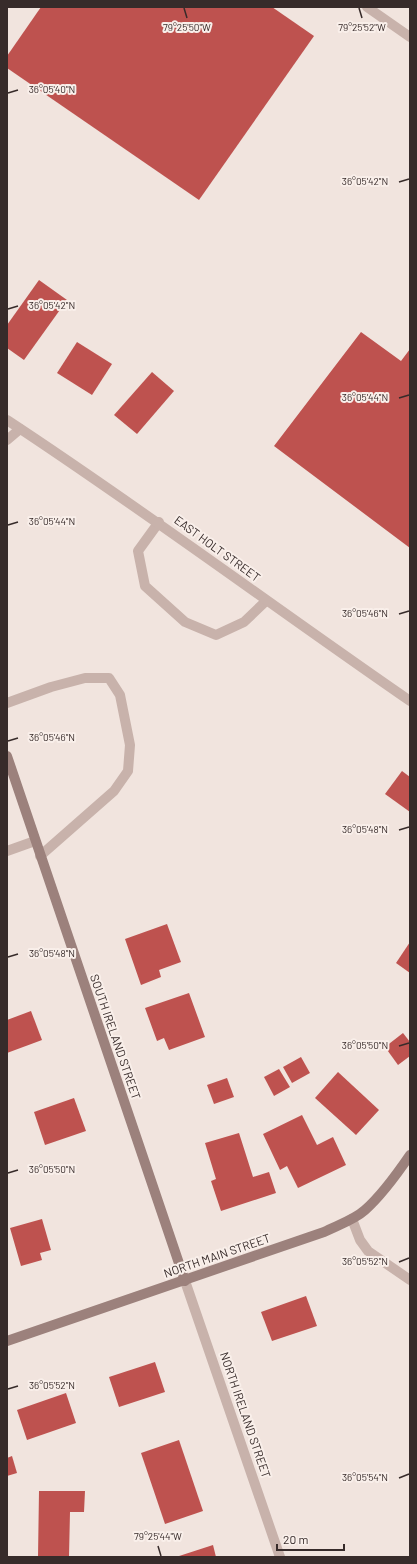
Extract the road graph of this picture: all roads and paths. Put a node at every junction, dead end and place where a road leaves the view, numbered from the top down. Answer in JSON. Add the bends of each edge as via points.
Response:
{"nodes":[{"id":1,"x":367,"y":7,"type":"edge"},
{"id":2,"x":410,"y":37,"type":"edge"},
{"id":3,"x":7,"y":420,"type":"edge"},
{"id":4,"x":20,"y":429,"type":"junction"},
{"id":5,"x":7,"y":440,"type":"edge"},
{"id":6,"x":158,"y":522,"type":"junction"},
{"id":7,"x":266,"y":601,"type":"junction"},
{"id":8,"x":410,"y":701,"type":"edge"},
{"id":9,"x":7,"y":703,"type":"edge"},
{"id":10,"x":7,"y":756,"type":"edge"},
{"id":11,"x":35,"y":841,"type":"junction"},
{"id":12,"x":7,"y":851,"type":"edge"},
{"id":13,"x":40,"y":856,"type":"junction"},
{"id":14,"x":410,"y":1155,"type":"edge"},
{"id":15,"x":352,"y":1219,"type":"junction"},
{"id":16,"x":410,"y":1280,"type":"edge"},
{"id":17,"x":185,"y":1281,"type":"junction"},
{"id":18,"x":7,"y":1341,"type":"edge"},
{"id":19,"x":280,"y":1557,"type":"edge"}],
"edges":[{"from":1,"to":2,"type":"street"},
{"from":3,"to":4,"type":"street","name":"EAST HOLT STREET"},
{"from":4,"to":5,"type":"street"},
{"from":4,"to":6,"type":"street","name":"EAST HOLT STREET"},
{"from":6,"to":7,"type":"street","name":"EAST HOLT STREET"},
{"from":6,"to":7,"type":"street","via":[[138,551],[144,586],[185,622],[216,635],[244,622]]},
{"from":7,"to":8,"type":"street","name":"EAST HOLT STREET"},
{"from":9,"to":13,"type":"street","via":[[85,678],[109,678],[120,695],[130,745],[128,771],[114,792]]},
{"from":10,"to":11,"type":"street","name":"SOUTH IRELAND STREET"},
{"from":11,"to":12,"type":"street"},
{"from":11,"to":13,"type":"street","name":"SOUTH IRELAND STREET"},
{"from":13,"to":17,"type":"street","name":"SOUTH IRELAND STREET"},
{"from":14,"to":15,"type":"street","name":"NORTH MAIN STREET","via":[[365,1210]]},
{"from":15,"to":16,"type":"street","via":[[360,1240],[368,1251]]},
{"from":15,"to":17,"type":"street","name":"NORTH MAIN STREET","via":[[324,1232]]},
{"from":17,"to":18,"type":"street","name":"NORTH MAIN STREET"},
{"from":17,"to":19,"type":"street","name":"NORTH IRELAND STREET"}]}
